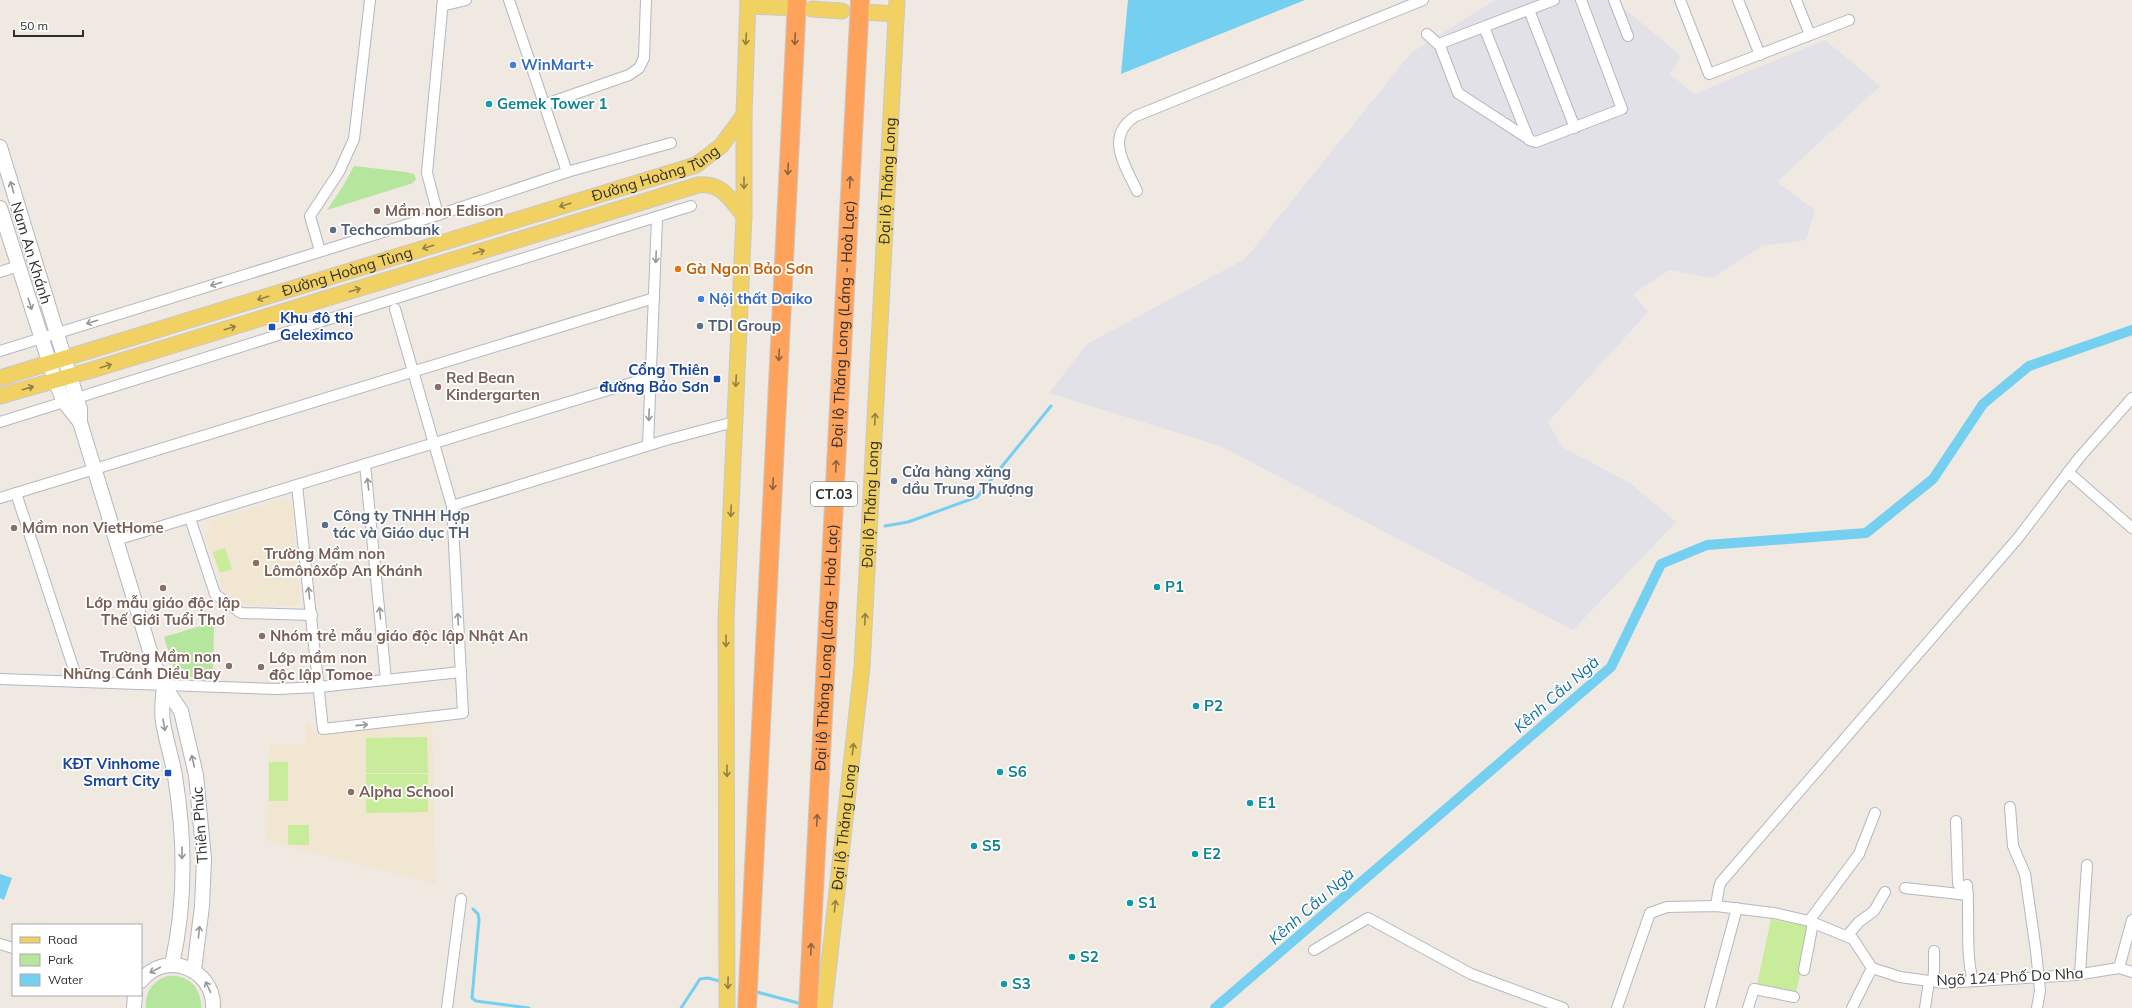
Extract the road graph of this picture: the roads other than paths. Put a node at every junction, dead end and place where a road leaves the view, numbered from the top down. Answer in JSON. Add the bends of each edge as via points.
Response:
{"nodes":[{"id":1,"x":370,"y":0,"type":"edge"},
{"id":2,"x":466,"y":0,"type":"edge"},
{"id":3,"x":509,"y":0,"type":"edge"},
{"id":4,"x":646,"y":0,"type":"edge"},
{"id":5,"x":1423,"y":0,"type":"edge"},
{"id":6,"x":1554,"y":0,"type":"edge"},
{"id":7,"x":1581,"y":0,"type":"edge"},
{"id":8,"x":1614,"y":0,"type":"edge"},
{"id":9,"x":1680,"y":0,"type":"edge"},
{"id":10,"x":1738,"y":0,"type":"edge"},
{"id":11,"x":1796,"y":0,"type":"edge"},
{"id":12,"x":443,"y":3,"type":"edge"},
{"id":13,"x":748,"y":3,"type":"edge"},
{"id":14,"x":796,"y":4,"type":"edge"},
{"id":15,"x":862,"y":6,"type":"edge"},
{"id":16,"x":896,"y":7,"type":"edge"},
{"id":17,"x":812,"y":9,"type":"dead end"},
{"id":18,"x":1529,"y":10,"type":"junction"},
{"id":19,"x":842,"y":11,"type":"dead end"},
{"id":20,"x":1849,"y":20,"type":"dead end"},
{"id":21,"x":1484,"y":27,"type":"junction"},
{"id":22,"x":1427,"y":34,"type":"dead end"},
{"id":23,"x":1810,"y":35,"type":"junction"},
{"id":24,"x":1628,"y":36,"type":"dead end"},
{"id":25,"x":1438,"y":44,"type":"junction"},
{"id":26,"x":1760,"y":55,"type":"junction"},
{"id":27,"x":543,"y":105,"type":"junction"},
{"id":28,"x":744,"y":115,"type":"junction"},
{"id":29,"x":1575,"y":128,"type":"junction"},
{"id":30,"x":1529,"y":140,"type":"junction"},
{"id":31,"x":671,"y":143,"type":"dead end"},
{"id":32,"x":0,"y":147,"type":"edge"},
{"id":33,"x":567,"y":172,"type":"junction"},
{"id":34,"x":1137,"y":191,"type":"dead end"},
{"id":35,"x":691,"y":206,"type":"dead end"},
{"id":36,"x":0,"y":208,"type":"edge"},
{"id":37,"x":438,"y":215,"type":"junction"},
{"id":38,"x":744,"y":216,"type":"junction"},
{"id":39,"x":657,"y":218,"type":"junction"},
{"id":40,"x":22,"y":222,"type":"junction"},
{"id":41,"x":6,"y":227,"type":"junction"},
{"id":42,"x":320,"y":251,"type":"junction"},
{"id":43,"x":18,"y":266,"type":"junction"},
{"id":44,"x":0,"y":272,"type":"edge"},
{"id":45,"x":654,"y":298,"type":"junction"},
{"id":46,"x":395,"y":309,"type":"dead end"},
{"id":47,"x":55,"y":334,"type":"junction"},
{"id":48,"x":41,"y":338,"type":"junction"},
{"id":49,"x":0,"y":351,"type":"edge"},
{"id":50,"x":56,"y":361,"type":"junction"},
{"id":51,"x":413,"y":371,"type":"junction"},
{"id":52,"x":651,"y":376,"type":"junction"},
{"id":53,"x":0,"y":378,"type":"edge"},
{"id":54,"x":62,"y":378,"type":"junction"},
{"id":55,"x":0,"y":396,"type":"edge"},
{"id":56,"x":2132,"y":398,"type":"edge"},
{"id":57,"x":70,"y":400,"type":"junction"},
{"id":58,"x":0,"y":422,"type":"edge"},
{"id":59,"x":734,"y":422,"type":"junction"},
{"id":60,"x":433,"y":443,"type":"junction"},
{"id":61,"x":648,"y":445,"type":"junction"},
{"id":62,"x":366,"y":464,"type":"junction"},
{"id":63,"x":95,"y":469,"type":"junction"},
{"id":64,"x":2068,"y":472,"type":"junction"},
{"id":65,"x":297,"y":485,"type":"junction"},
{"id":66,"x":16,"y":494,"type":"junction"},
{"id":67,"x":0,"y":498,"type":"edge"},
{"id":68,"x":452,"y":506,"type":"junction"},
{"id":69,"x":190,"y":518,"type":"junction"},
{"id":70,"x":2132,"y":528,"type":"edge"},
{"id":71,"x":116,"y":540,"type":"junction"},
{"id":72,"x":312,"y":615,"type":"junction"},
{"id":73,"x":461,"y":672,"type":"junction"},
{"id":74,"x":0,"y":679,"type":"edge"},
{"id":75,"x":386,"y":680,"type":"junction"},
{"id":76,"x":78,"y":682,"type":"junction"},
{"id":77,"x":164,"y":686,"type":"junction"},
{"id":78,"x":319,"y":687,"type":"junction"},
{"id":79,"x":2010,"y":807,"type":"dead end"},
{"id":80,"x":1875,"y":813,"type":"dead end"},
{"id":81,"x":1956,"y":821,"type":"dead end"},
{"id":82,"x":2087,"y":865,"type":"dead end"},
{"id":83,"x":1905,"y":888,"type":"dead end"},
{"id":84,"x":1967,"y":889,"type":"junction"},
{"id":85,"x":1885,"y":892,"type":"dead end"},
{"id":86,"x":461,"y":899,"type":"dead end"},
{"id":87,"x":1716,"y":906,"type":"junction"},
{"id":88,"x":1737,"y":908,"type":"junction"},
{"id":89,"x":2132,"y":920,"type":"edge"},
{"id":90,"x":1811,"y":922,"type":"junction"},
{"id":91,"x":1847,"y":936,"type":"junction"},
{"id":92,"x":0,"y":944,"type":"edge"},
{"id":93,"x":12,"y":948,"type":"edge"},
{"id":94,"x":1314,"y":950,"type":"dead end"},
{"id":95,"x":1934,"y":951,"type":"dead end"},
{"id":96,"x":172,"y":964,"type":"junction"},
{"id":97,"x":1872,"y":968,"type":"junction"},
{"id":98,"x":2119,"y":968,"type":"junction"},
{"id":99,"x":194,"y":970,"type":"junction"},
{"id":100,"x":1804,"y":970,"type":"dead end"},
{"id":101,"x":2132,"y":972,"type":"edge"},
{"id":102,"x":2080,"y":974,"type":"junction"},
{"id":103,"x":2039,"y":977,"type":"junction"},
{"id":104,"x":142,"y":980,"type":"edge"},
{"id":105,"x":1931,"y":981,"type":"junction"},
{"id":106,"x":1973,"y":981,"type":"junction"},
{"id":107,"x":817,"y":987,"type":"junction"},
{"id":108,"x":135,"y":996,"type":"edge"},
{"id":109,"x":1794,"y":997,"type":"dead end"},
{"id":110,"x":747,"y":1002,"type":"edge"},
{"id":111,"x":727,"y":1006,"type":"edge"},
{"id":112,"x":134,"y":1008,"type":"edge"},
{"id":113,"x":213,"y":1008,"type":"edge"},
{"id":114,"x":447,"y":1008,"type":"edge"},
{"id":115,"x":808,"y":1008,"type":"edge"},
{"id":116,"x":824,"y":1008,"type":"edge"},
{"id":117,"x":1563,"y":1008,"type":"edge"},
{"id":118,"x":1616,"y":1008,"type":"edge"},
{"id":119,"x":1710,"y":1008,"type":"edge"},
{"id":120,"x":1748,"y":1008,"type":"edge"},
{"id":121,"x":1852,"y":1008,"type":"edge"},
{"id":122,"x":1925,"y":1008,"type":"edge"},
{"id":123,"x":2037,"y":1008,"type":"edge"}],
"edges":[{"from":1,"to":42,"type":"street","via":[[354,139],[339,172],[310,216]]},
{"from":2,"to":12,"type":"street"},
{"from":3,"to":27,"type":"street"},
{"from":4,"to":27,"type":"street","via":[[644,58],[639,68],[629,75]]},
{"from":5,"to":34,"type":"street","via":[[1126,122],[1120,135],[1120,154]]},
{"from":6,"to":18,"type":"street"},
{"from":7,"to":29,"type":"street","via":[[1622,109]]},
{"from":8,"to":24,"type":"street"},
{"from":9,"to":26,"type":"street","via":[[1709,74]]},
{"from":10,"to":26,"type":"street"},
{"from":11,"to":23,"type":"street"},
{"from":12,"to":37,"type":"street","via":[[427,173]]},
{"from":13,"to":14,"type":"main road"},
{"from":13,"to":28,"type":"main road","one_way":true},
{"from":14,"to":110,"type":"highway","one_way":true},
{"from":15,"to":16,"type":"main road"},
{"from":107,"to":15,"type":"highway","name":"Đại lộ Thăng Long (Láng - Hoà Lạc)","number":"CT.03","one_way":true},
{"from":107,"to":16,"type":"main road","name":"Đại lộ Thăng Long","one_way":true,"via":[[863,655]]},
{"from":17,"to":19,"type":"main road"},
{"from":18,"to":21,"type":"street"},
{"from":18,"to":29,"type":"street"},
{"from":20,"to":23,"type":"street"},
{"from":21,"to":25,"type":"street"},
{"from":21,"to":30,"type":"street"},
{"from":22,"to":25,"type":"street"},
{"from":23,"to":26,"type":"street"},
{"from":25,"to":30,"type":"street","via":[[1458,93]]},
{"from":27,"to":33,"type":"street"},
{"from":28,"to":38,"type":"main road","one_way":true},
{"from":28,"to":50,"type":"main road","name":"Đường Hoàng Tùng","one_way":true,"via":[[721,146],[696,165]]},
{"from":29,"to":30,"type":"street","via":[[1542,140]]},
{"from":31,"to":33,"type":"street"},
{"from":40,"to":32,"type":"street","name":"Nam An Khánh","one_way":true},
{"from":33,"to":37,"type":"street"},
{"from":35,"to":39,"type":"street"},
{"from":36,"to":41,"type":"street","name":"Nam An Khánh"},
{"from":37,"to":42,"type":"street"},
{"from":54,"to":38,"type":"main road","name":"Đường Hoàng Tùng","one_way":true,"via":[[698,185],[706,184],[720,188]]},
{"from":38,"to":59,"type":"main road","one_way":true},
{"from":39,"to":45,"type":"street","one_way":true},
{"from":39,"to":57,"type":"street"},
{"from":40,"to":41,"type":"street"},
{"from":40,"to":47,"type":"street","name":"Nam An Khánh"},
{"from":41,"to":43,"type":"street","name":"Nam An Khánh"},
{"from":42,"to":47,"type":"street","one_way":true},
{"from":43,"to":44,"type":"street"},
{"from":43,"to":48,"type":"street","name":"Nam An Khánh","one_way":true},
{"from":45,"to":51,"type":"street"},
{"from":45,"to":52,"type":"street"},
{"from":46,"to":51,"type":"street"},
{"from":47,"to":48,"type":"street"},
{"from":47,"to":50,"type":"street","name":"Nam An Khánh"},
{"from":48,"to":49,"type":"street"},
{"from":48,"to":50,"type":"street","name":"Nam An Khánh"},
{"from":50,"to":53,"type":"main road","name":"Đường Hoàng Tùng"},
{"from":50,"to":54,"type":"street","name":"Thiên Phúc"},
{"from":51,"to":60,"type":"street"},
{"from":51,"to":63,"type":"street"},
{"from":52,"to":60,"type":"street"},
{"from":52,"to":61,"type":"street","one_way":true},
{"from":55,"to":54,"type":"main road","name":"Đường Hoàng Tùng","one_way":true},
{"from":54,"to":57,"type":"street","name":"Thiên Phúc"},
{"from":56,"to":64,"type":"street"},
{"from":57,"to":58,"type":"street"},
{"from":57,"to":63,"type":"street","name":"Thiên Phúc","via":[[80,409],[80,422]]},
{"from":59,"to":61,"type":"street"},
{"from":59,"to":111,"type":"main road","one_way":true,"via":[[726,620]]},
{"from":60,"to":62,"type":"street"},
{"from":60,"to":68,"type":"street"},
{"from":61,"to":68,"type":"street"},
{"from":62,"to":65,"type":"street"},
{"from":75,"to":62,"type":"street","one_way":true},
{"from":63,"to":66,"type":"street"},
{"from":63,"to":71,"type":"street","name":"Thiên Phúc"},
{"from":64,"to":70,"type":"street"},
{"from":64,"to":87,"type":"street","via":[[2018,538],[1721,882]]},
{"from":65,"to":69,"type":"street"},
{"from":72,"to":65,"type":"street","one_way":true},
{"from":66,"to":67,"type":"street"},
{"from":66,"to":76,"type":"street"},
{"from":73,"to":68,"type":"street","one_way":true},
{"from":69,"to":71,"type":"street"},
{"from":69,"to":72,"type":"street","via":[[215,594],[241,613]]},
{"from":71,"to":77,"type":"street","name":"Thiên Phúc","via":[[154,664]]},
{"from":72,"to":78,"type":"street"},
{"from":73,"to":75,"type":"street"},
{"from":78,"to":73,"type":"street","one_way":true,"via":[[323,729],[463,713]]},
{"from":74,"to":76,"type":"street"},
{"from":75,"to":78,"type":"street"},
{"from":76,"to":77,"type":"street"},
{"from":77,"to":78,"type":"street","via":[[278,689]]},
{"from":77,"to":96,"type":"street","name":"Thiên Phúc","one_way":true,"via":[[162,721],[175,775],[182,832],[181,907]]},
{"from":99,"to":77,"type":"street","name":"Thiên Phúc","one_way":true,"via":[[202,906],[202,828],[196,775],[181,711]]},
{"from":79,"to":103,"type":"street","via":[[2013,846],[2025,874]]},
{"from":80,"to":90,"type":"street","via":[[1859,854]]},
{"from":81,"to":84,"type":"street","via":[[1958,884]]},
{"from":82,"to":102,"type":"street"},
{"from":83,"to":84,"type":"street"},
{"from":84,"to":106,"type":"street","via":[[1970,969]]},
{"from":85,"to":91,"type":"street","via":[[1874,911],[1859,922]]},
{"from":86,"to":114,"type":"street"},
{"from":87,"to":88,"type":"street"},
{"from":87,"to":118,"type":"street","via":[[1667,907],[1650,913]]},
{"from":88,"to":90,"type":"street"},
{"from":88,"to":119,"type":"street"},
{"from":89,"to":98,"type":"street"},
{"from":90,"to":91,"type":"street"},
{"from":90,"to":100,"type":"street"},
{"from":91,"to":97,"type":"street","via":[[1853,939]]},
{"from":92,"to":93,"type":"street"},
{"from":94,"to":117,"type":"street","via":[[1368,918],[1471,974]]},
{"from":95,"to":105,"type":"street"},
{"from":96,"to":99,"type":"street"},
{"from":96,"to":104,"type":"street","one_way":true,"via":[[157,968]]},
{"from":97,"to":105,"type":"street","name":"Ngõ 124 Phố Do Nha","via":[[1900,977]]},
{"from":97,"to":121,"type":"street"},
{"from":98,"to":101,"type":"street","name":"Ngõ 124 Phố Do Nha"},
{"from":98,"to":102,"type":"street","name":"Ngõ 124 Phố Do Nha"},
{"from":113,"to":99,"type":"street","one_way":true,"via":[[210,988]]},
{"from":102,"to":103,"type":"street","name":"Ngõ 124 Phố Do Nha"},
{"from":103,"to":106,"type":"street","name":"Ngõ 124 Phố Do Nha"},
{"from":103,"to":123,"type":"street"},
{"from":105,"to":106,"type":"street","name":"Ngõ 124 Phố Do Nha"},
{"from":105,"to":122,"type":"street"},
{"from":107,"to":115,"type":"highway","name":"Đại lộ Thăng Long (Láng - Hoà Lạc)","number":"CT.03"},
{"from":107,"to":116,"type":"main road","name":"Đại lộ Thăng Long"},
{"from":108,"to":112,"type":"street"},
{"from":109,"to":120,"type":"street","via":[[1754,989]]}]}
